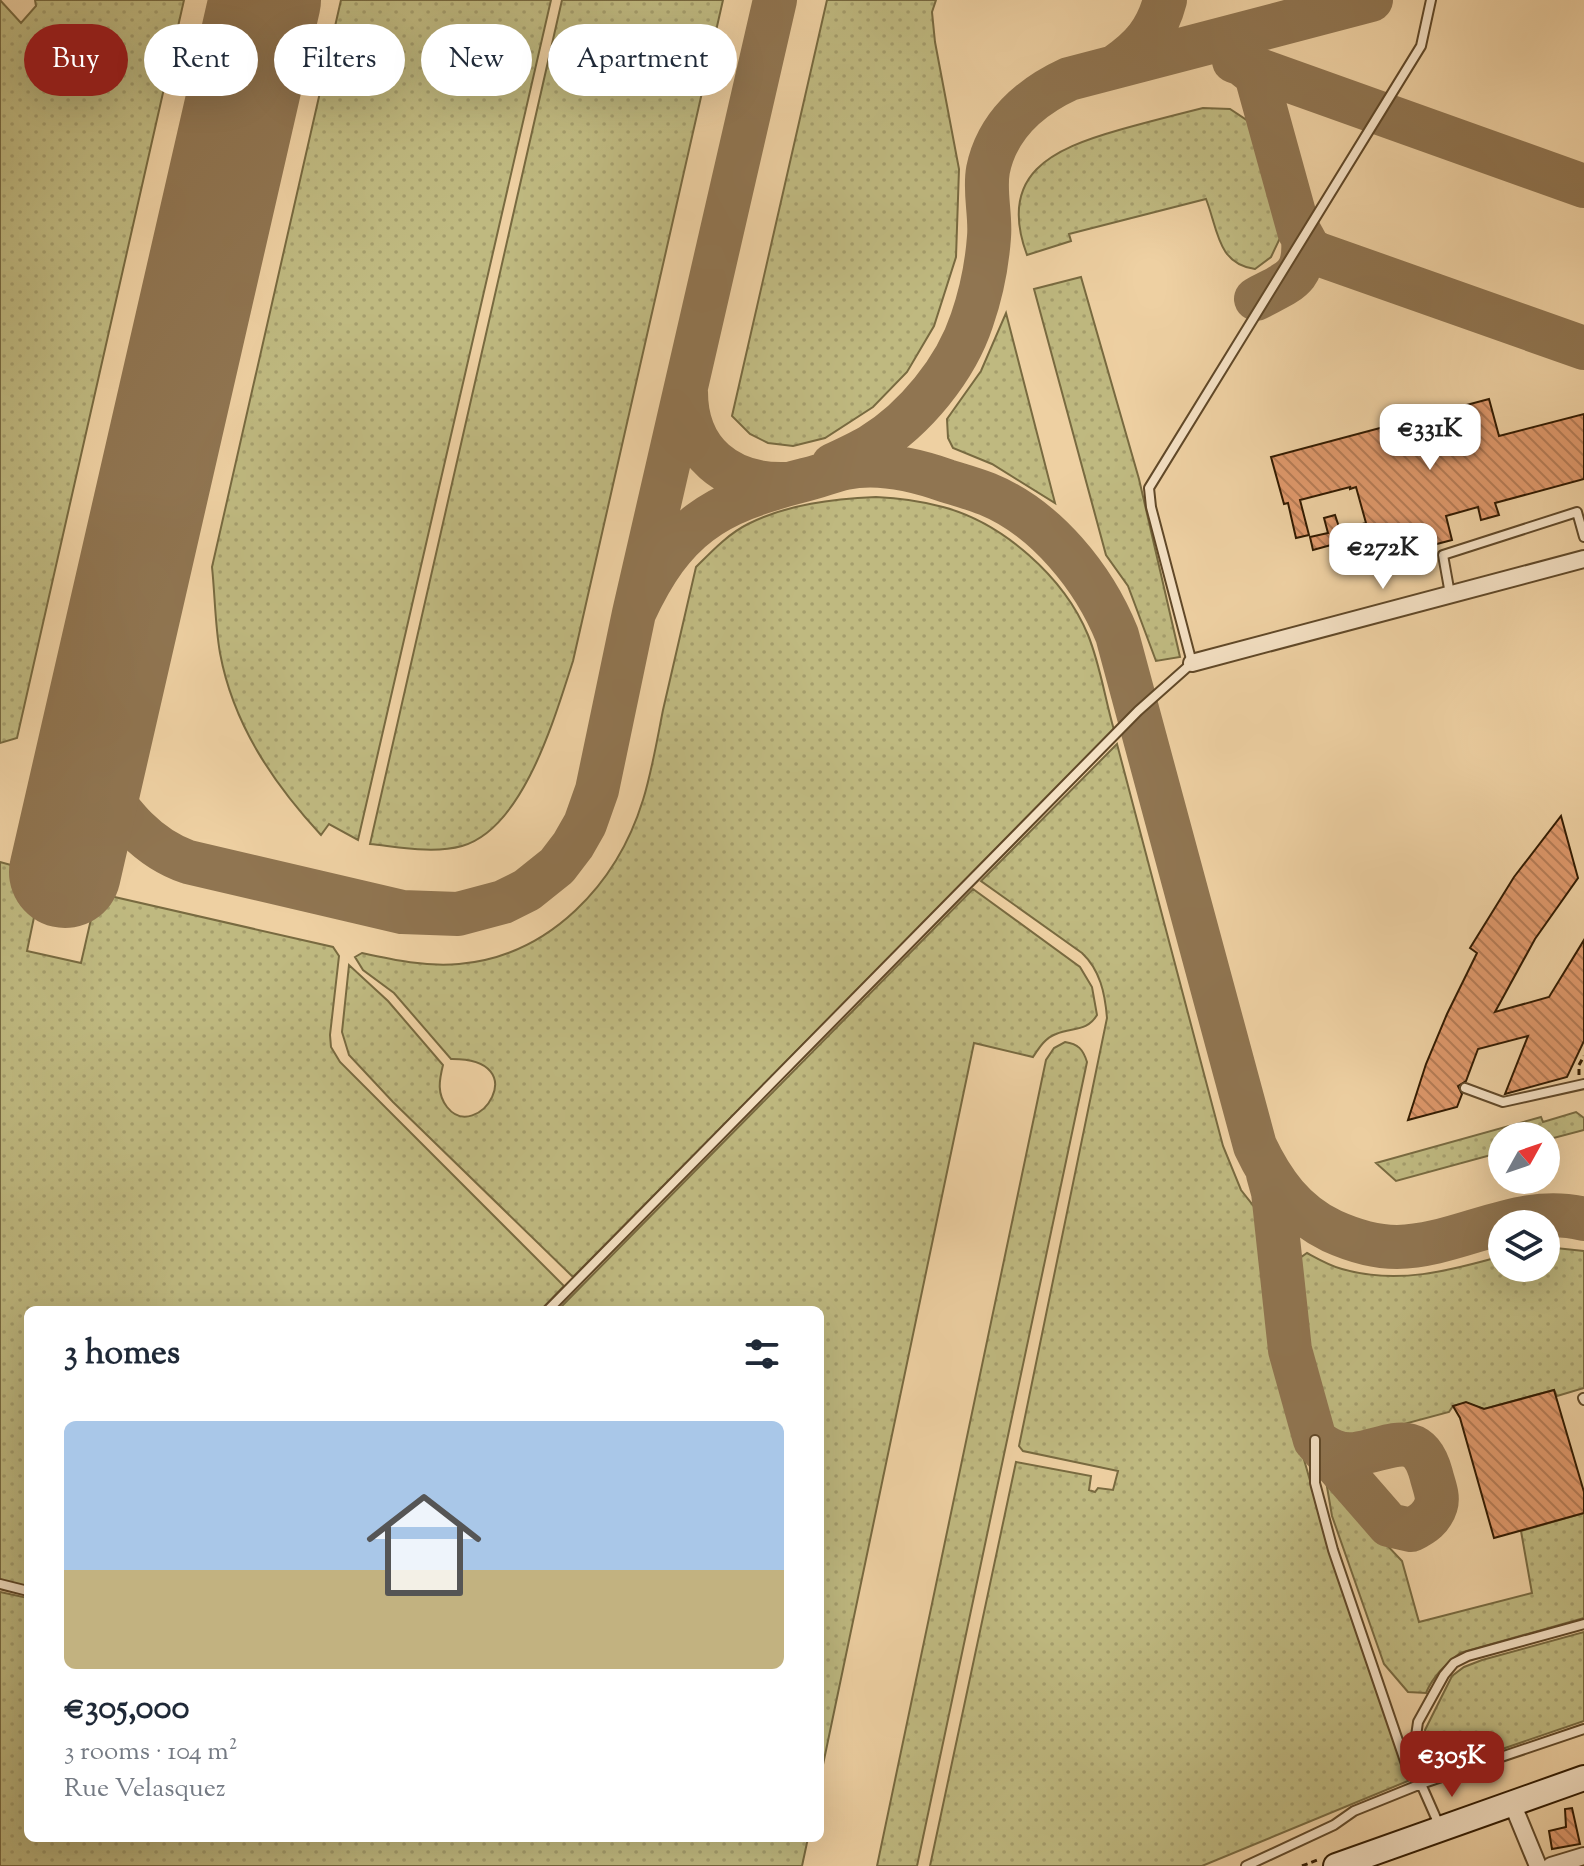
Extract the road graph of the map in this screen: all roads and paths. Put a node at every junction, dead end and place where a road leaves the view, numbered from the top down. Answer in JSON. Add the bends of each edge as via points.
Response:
{"nodes":[{"id":1,"x":1431,"y":0,"type":"edge"},
{"id":2,"x":1584,"y":537,"type":"edge"},
{"id":3,"x":1584,"y":559,"type":"edge"},
{"id":4,"x":1450,"y":594,"type":"junction"},
{"id":5,"x":1192,"y":663,"type":"junction"},
{"id":6,"x":1584,"y":1084,"type":"edge"},
{"id":7,"x":1465,"y":1088,"type":"dead end"},
{"id":8,"x":552,"y":1306,"type":"edge"},
{"id":9,"x":1315,"y":1440,"type":"dead end"},
{"id":10,"x":0,"y":1584,"type":"edge"},
{"id":11,"x":24,"y":1590,"type":"edge"},
{"id":12,"x":1584,"y":1624,"type":"edge"},
{"id":13,"x":1584,"y":1729,"type":"edge"},
{"id":14,"x":1584,"y":1778,"type":"edge"},
{"id":15,"x":1421,"y":1784,"type":"junction"},
{"id":16,"x":1512,"y":1803,"type":"junction"},
{"id":17,"x":1440,"y":1828,"type":"junction"},
{"id":18,"x":1584,"y":1856,"type":"edge"},
{"id":19,"x":1246,"y":1866,"type":"edge"},
{"id":20,"x":1336,"y":1866,"type":"edge"},
{"id":21,"x":1538,"y":1866,"type":"edge"},
{"id":22,"x":1551,"y":1866,"type":"edge"}],
"edges":[{"from":1,"to":5,"type":"lane","via":[[1421,46],[1149,488]]},
{"from":2,"to":4,"type":"lane","via":[[1577,512],[1443,555]]},
{"from":3,"to":4,"type":"street"},
{"from":4,"to":5,"type":"street"},
{"from":5,"to":8,"type":"lane","via":[[1115,734]]},
{"from":6,"to":7,"type":"lane","via":[[1503,1102]]},
{"from":9,"to":15,"type":"lane","via":[[1315,1483],[1333,1550],[1407,1767]]},
{"from":10,"to":11,"type":"lane"},
{"from":12,"to":15,"type":"lane","via":[[1454,1663],[1418,1722],[1415,1743]]},
{"from":13,"to":15,"type":"lane"},
{"from":14,"to":16,"type":"street"},
{"from":15,"to":17,"type":"lane"},
{"from":15,"to":19,"type":"lane"},
{"from":16,"to":17,"type":"street"},
{"from":16,"to":21,"type":"street"},
{"from":17,"to":20,"type":"street"},
{"from":18,"to":22,"type":"street"}]}
